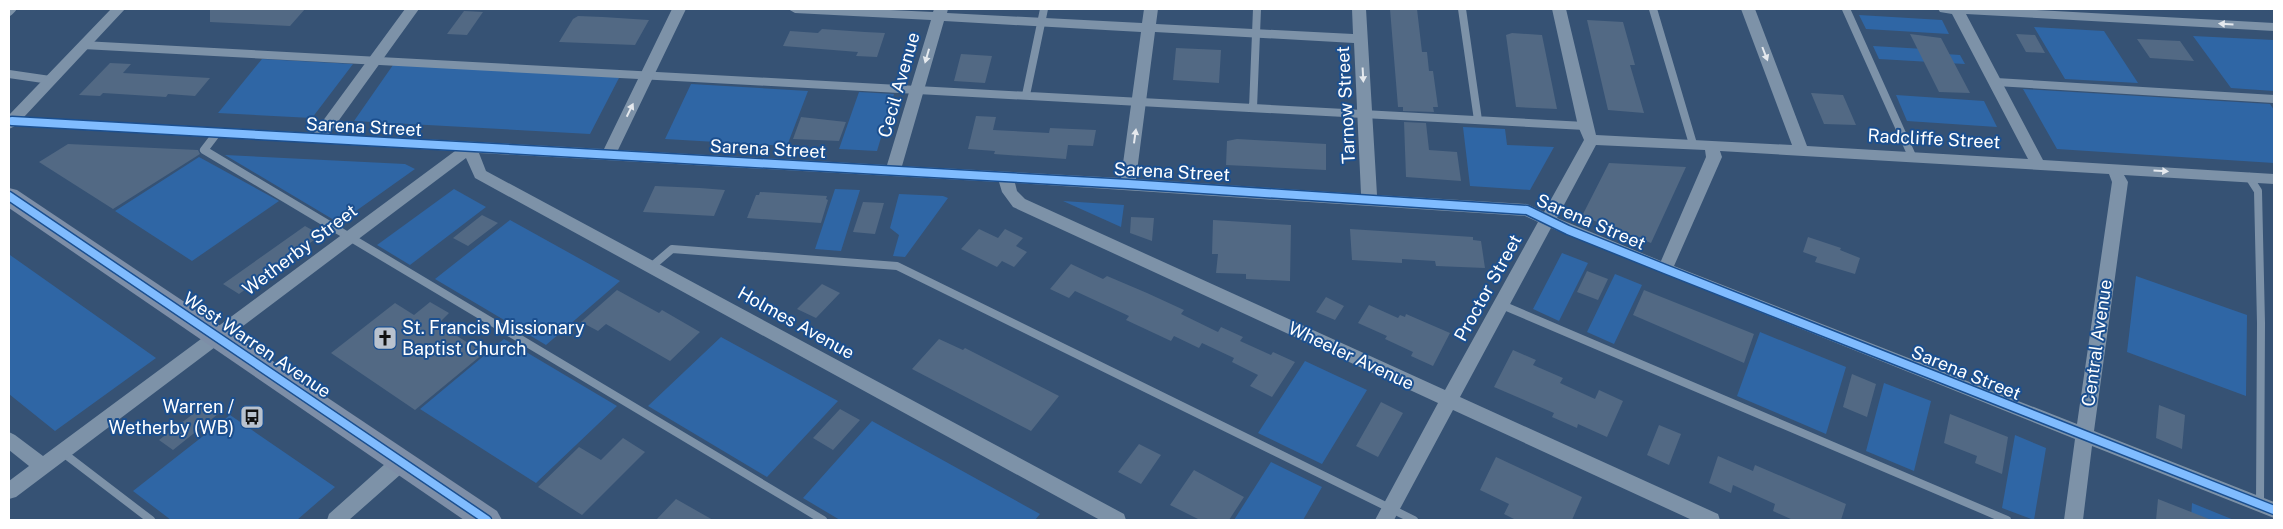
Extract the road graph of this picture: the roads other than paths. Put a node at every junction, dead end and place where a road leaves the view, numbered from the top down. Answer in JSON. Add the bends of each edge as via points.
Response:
{"nodes":[{"id":1,"x":12,"y":9,"type":"edge"},
{"id":2,"x":118,"y":9,"type":"edge"},
{"id":3,"x":412,"y":9,"type":"edge"},
{"id":4,"x":679,"y":9,"type":"edge"},
{"id":5,"x":795,"y":9,"type":"edge"},
{"id":6,"x":1151,"y":9,"type":"edge"},
{"id":7,"x":1256,"y":9,"type":"edge"},
{"id":8,"x":1360,"y":9,"type":"edge"},
{"id":9,"x":1462,"y":9,"type":"edge"},
{"id":10,"x":1559,"y":9,"type":"edge"},
{"id":11,"x":1653,"y":9,"type":"edge"},
{"id":12,"x":1748,"y":9,"type":"edge"},
{"id":13,"x":1846,"y":9,"type":"edge"},
{"id":14,"x":1952,"y":9,"type":"edge"},
{"id":15,"x":9,"y":12,"type":"edge"},
{"id":16,"x":940,"y":13,"type":"edge"},
{"id":17,"x":1043,"y":15,"type":"edge"},
{"id":18,"x":2274,"y":27,"type":"edge"},
{"id":19,"x":1148,"y":28,"type":"junction"},
{"id":20,"x":1256,"y":34,"type":"junction"},
{"id":21,"x":1361,"y":39,"type":"junction"},
{"id":22,"x":83,"y":45,"type":"junction"},
{"id":23,"x":376,"y":60,"type":"junction"},
{"id":24,"x":9,"y":74,"type":"edge"},
{"id":25,"x":647,"y":74,"type":"junction"},
{"id":26,"x":50,"y":80,"type":"junction"},
{"id":27,"x":1996,"y":82,"type":"junction"},
{"id":28,"x":918,"y":89,"type":"junction"},
{"id":29,"x":1026,"y":95,"type":"junction"},
{"id":30,"x":2274,"y":99,"type":"edge"},
{"id":31,"x":1140,"y":102,"type":"junction"},
{"id":32,"x":1253,"y":108,"type":"junction"},
{"id":33,"x":1365,"y":115,"type":"junction"},
{"id":34,"x":1478,"y":120,"type":"junction"},
{"id":35,"x":10,"y":122,"type":"edge"},
{"id":36,"x":217,"y":133,"type":"junction"},
{"id":37,"x":1588,"y":133,"type":"junction"},
{"id":38,"x":318,"y":139,"type":"junction"},
{"id":39,"x":1693,"y":144,"type":"junction"},
{"id":40,"x":1711,"y":145,"type":"junction"},
{"id":41,"x":470,"y":148,"type":"junction"},
{"id":42,"x":1801,"y":150,"type":"junction"},
{"id":43,"x":609,"y":154,"type":"junction"},
{"id":44,"x":1912,"y":156,"type":"junction"},
{"id":45,"x":2038,"y":164,"type":"junction"},
{"id":46,"x":2112,"y":168,"type":"junction"},
{"id":47,"x":893,"y":172,"type":"junction"},
{"id":48,"x":2249,"y":177,"type":"junction"},
{"id":49,"x":1008,"y":178,"type":"junction"},
{"id":50,"x":2274,"y":179,"type":"edge"},
{"id":51,"x":1128,"y":184,"type":"junction"},
{"id":52,"x":9,"y":196,"type":"edge"},
{"id":53,"x":1370,"y":199,"type":"junction"},
{"id":54,"x":1548,"y":220,"type":"junction"},
{"id":55,"x":350,"y":238,"type":"junction"},
{"id":56,"x":651,"y":267,"type":"junction"},
{"id":57,"x":1665,"y":269,"type":"junction"},
{"id":58,"x":1502,"y":305,"type":"junction"},
{"id":59,"x":219,"y":337,"type":"junction"},
{"id":60,"x":1449,"y":401,"type":"junction"},
{"id":61,"x":2084,"y":436,"type":"junction"},
{"id":62,"x":9,"y":440,"type":"edge"},
{"id":63,"x":62,"y":452,"type":"junction"},
{"id":64,"x":402,"y":461,"type":"junction"},
{"id":65,"x":42,"y":466,"type":"junction"},
{"id":66,"x":9,"y":491,"type":"edge"},
{"id":67,"x":2267,"y":507,"type":"edge"},
{"id":68,"x":1387,"y":514,"type":"edge"},
{"id":69,"x":151,"y":520,"type":"edge"},
{"id":70,"x":336,"y":520,"type":"edge"},
{"id":71,"x":487,"y":520,"type":"edge"},
{"id":72,"x":823,"y":520,"type":"edge"},
{"id":73,"x":1117,"y":520,"type":"edge"},
{"id":74,"x":1414,"y":520,"type":"edge"},
{"id":75,"x":1711,"y":520,"type":"edge"},
{"id":76,"x":2007,"y":520,"type":"edge"},
{"id":77,"x":2074,"y":520,"type":"edge"}],
"edges":[{"from":1,"to":15,"type":"lane"},
{"from":2,"to":22,"type":"street"},
{"from":3,"to":23,"type":"street"},
{"from":4,"to":25,"type":"street"},
{"from":5,"to":16,"type":"street"},
{"from":6,"to":19,"type":"street"},
{"from":7,"to":20,"type":"lane"},
{"from":8,"to":21,"type":"street","name":"Tarnow Street"},
{"from":9,"to":34,"type":"lane"},
{"from":10,"to":37,"type":"street"},
{"from":11,"to":39,"type":"lane"},
{"from":12,"to":42,"type":"street","one_way":true},
{"from":13,"to":44,"type":"lane"},
{"from":18,"to":14,"type":"street","one_way":true},
{"from":14,"to":27,"type":"street"},
{"from":16,"to":17,"type":"street"},
{"from":16,"to":28,"type":"street","name":"Cecil Avenue","one_way":true},
{"from":17,"to":19,"type":"street"},
{"from":17,"to":29,"type":"lane"},
{"from":19,"to":20,"type":"street"},
{"from":19,"to":31,"type":"street"},
{"from":20,"to":21,"type":"street"},
{"from":20,"to":32,"type":"lane"},
{"from":21,"to":33,"type":"street","name":"Tarnow Street","one_way":true},
{"from":22,"to":23,"type":"lane"},
{"from":22,"to":26,"type":"street"},
{"from":23,"to":25,"type":"lane"},
{"from":23,"to":38,"type":"street"},
{"from":24,"to":26,"type":"lane"},
{"from":25,"to":28,"type":"lane"},
{"from":43,"to":25,"type":"street","one_way":true},
{"from":26,"to":35,"type":"street"},
{"from":27,"to":30,"type":"lane"},
{"from":27,"to":45,"type":"street"},
{"from":28,"to":29,"type":"lane"},
{"from":28,"to":47,"type":"street","name":"Cecil Avenue"},
{"from":29,"to":31,"type":"lane"},
{"from":31,"to":32,"type":"lane"},
{"from":51,"to":31,"type":"street","one_way":true},
{"from":32,"to":33,"type":"lane"},
{"from":33,"to":34,"type":"lane"},
{"from":33,"to":53,"type":"street","name":"Tarnow Street"},
{"from":34,"to":37,"type":"lane"},
{"from":35,"to":36,"type":"street","name":"Sarena Street"},
{"from":36,"to":38,"type":"street","name":"Sarena Street"},
{"from":36,"to":55,"type":"lane","via":[[204,150]]},
{"from":37,"to":39,"type":"street","name":"Radcliffe Street"},
{"from":37,"to":54,"type":"street","name":"Proctor Street"},
{"from":38,"to":41,"type":"street","name":"Sarena Street"},
{"from":39,"to":40,"type":"street","name":"Radcliffe Street"},
{"from":40,"to":42,"type":"street","name":"Radcliffe Street"},
{"from":40,"to":57,"type":"street","via":[[1714,157]]},
{"from":41,"to":43,"type":"street","name":"Sarena Street"},
{"from":41,"to":55,"type":"street","name":"Wetherby Street"},
{"from":41,"to":56,"type":"street","name":"Holmes Avenue","via":[[480,174]]},
{"from":42,"to":44,"type":"street","name":"Radcliffe Street"},
{"from":43,"to":47,"type":"street","name":"Sarena Street"},
{"from":44,"to":45,"type":"street","name":"Radcliffe Street"},
{"from":45,"to":46,"type":"street","name":"Radcliffe Street"},
{"from":46,"to":48,"type":"street","name":"Radcliffe Street","one_way":true},
{"from":46,"to":61,"type":"street","name":"Central Avenue","via":[[2120,182]]},
{"from":47,"to":49,"type":"street","name":"Sarena Street"},
{"from":48,"to":50,"type":"street","name":"Radcliffe Street"},
{"from":48,"to":67,"type":"lane","via":[[2258,191]]},
{"from":49,"to":51,"type":"street","name":"Sarena Street"},
{"from":49,"to":60,"type":"street","name":"Wheeler Avenue","via":[[1009,192],[1019,203]]},
{"from":51,"to":53,"type":"street","name":"Sarena Street"},
{"from":52,"to":59,"type":"main road","name":"West Warren Avenue"},
{"from":53,"to":54,"type":"street","name":"Sarena Street","via":[[1527,210]]},
{"from":54,"to":57,"type":"street","name":"Sarena Street"},
{"from":54,"to":58,"type":"street","name":"Proctor Street"},
{"from":55,"to":59,"type":"street","name":"Wetherby Street"},
{"from":55,"to":72,"type":"lane"},
{"from":56,"to":68,"type":"lane","via":[[672,249],[897,266]]},
{"from":56,"to":73,"type":"street","name":"Holmes Avenue"},
{"from":57,"to":61,"type":"street","name":"Sarena Street"},
{"from":58,"to":60,"type":"street","name":"Proctor Street"},
{"from":58,"to":76,"type":"lane"},
{"from":59,"to":63,"type":"street","name":"Wetherby Street"},
{"from":59,"to":64,"type":"main road","name":"West Warren Avenue"},
{"from":60,"to":68,"type":"street","name":"Proctor Street"},
{"from":60,"to":75,"type":"street","name":"Wheeler Avenue"},
{"from":61,"to":67,"type":"street","name":"Sarena Street"},
{"from":61,"to":77,"type":"street","name":"Central Avenue"},
{"from":62,"to":65,"type":"street"},
{"from":63,"to":65,"type":"street","name":"Wetherby Street"},
{"from":63,"to":69,"type":"lane"},
{"from":64,"to":70,"type":"street"},
{"from":64,"to":71,"type":"main road","name":"West Warren Avenue"},
{"from":65,"to":66,"type":"street","name":"Wetherby Street"},
{"from":68,"to":74,"type":"lane"}]}
